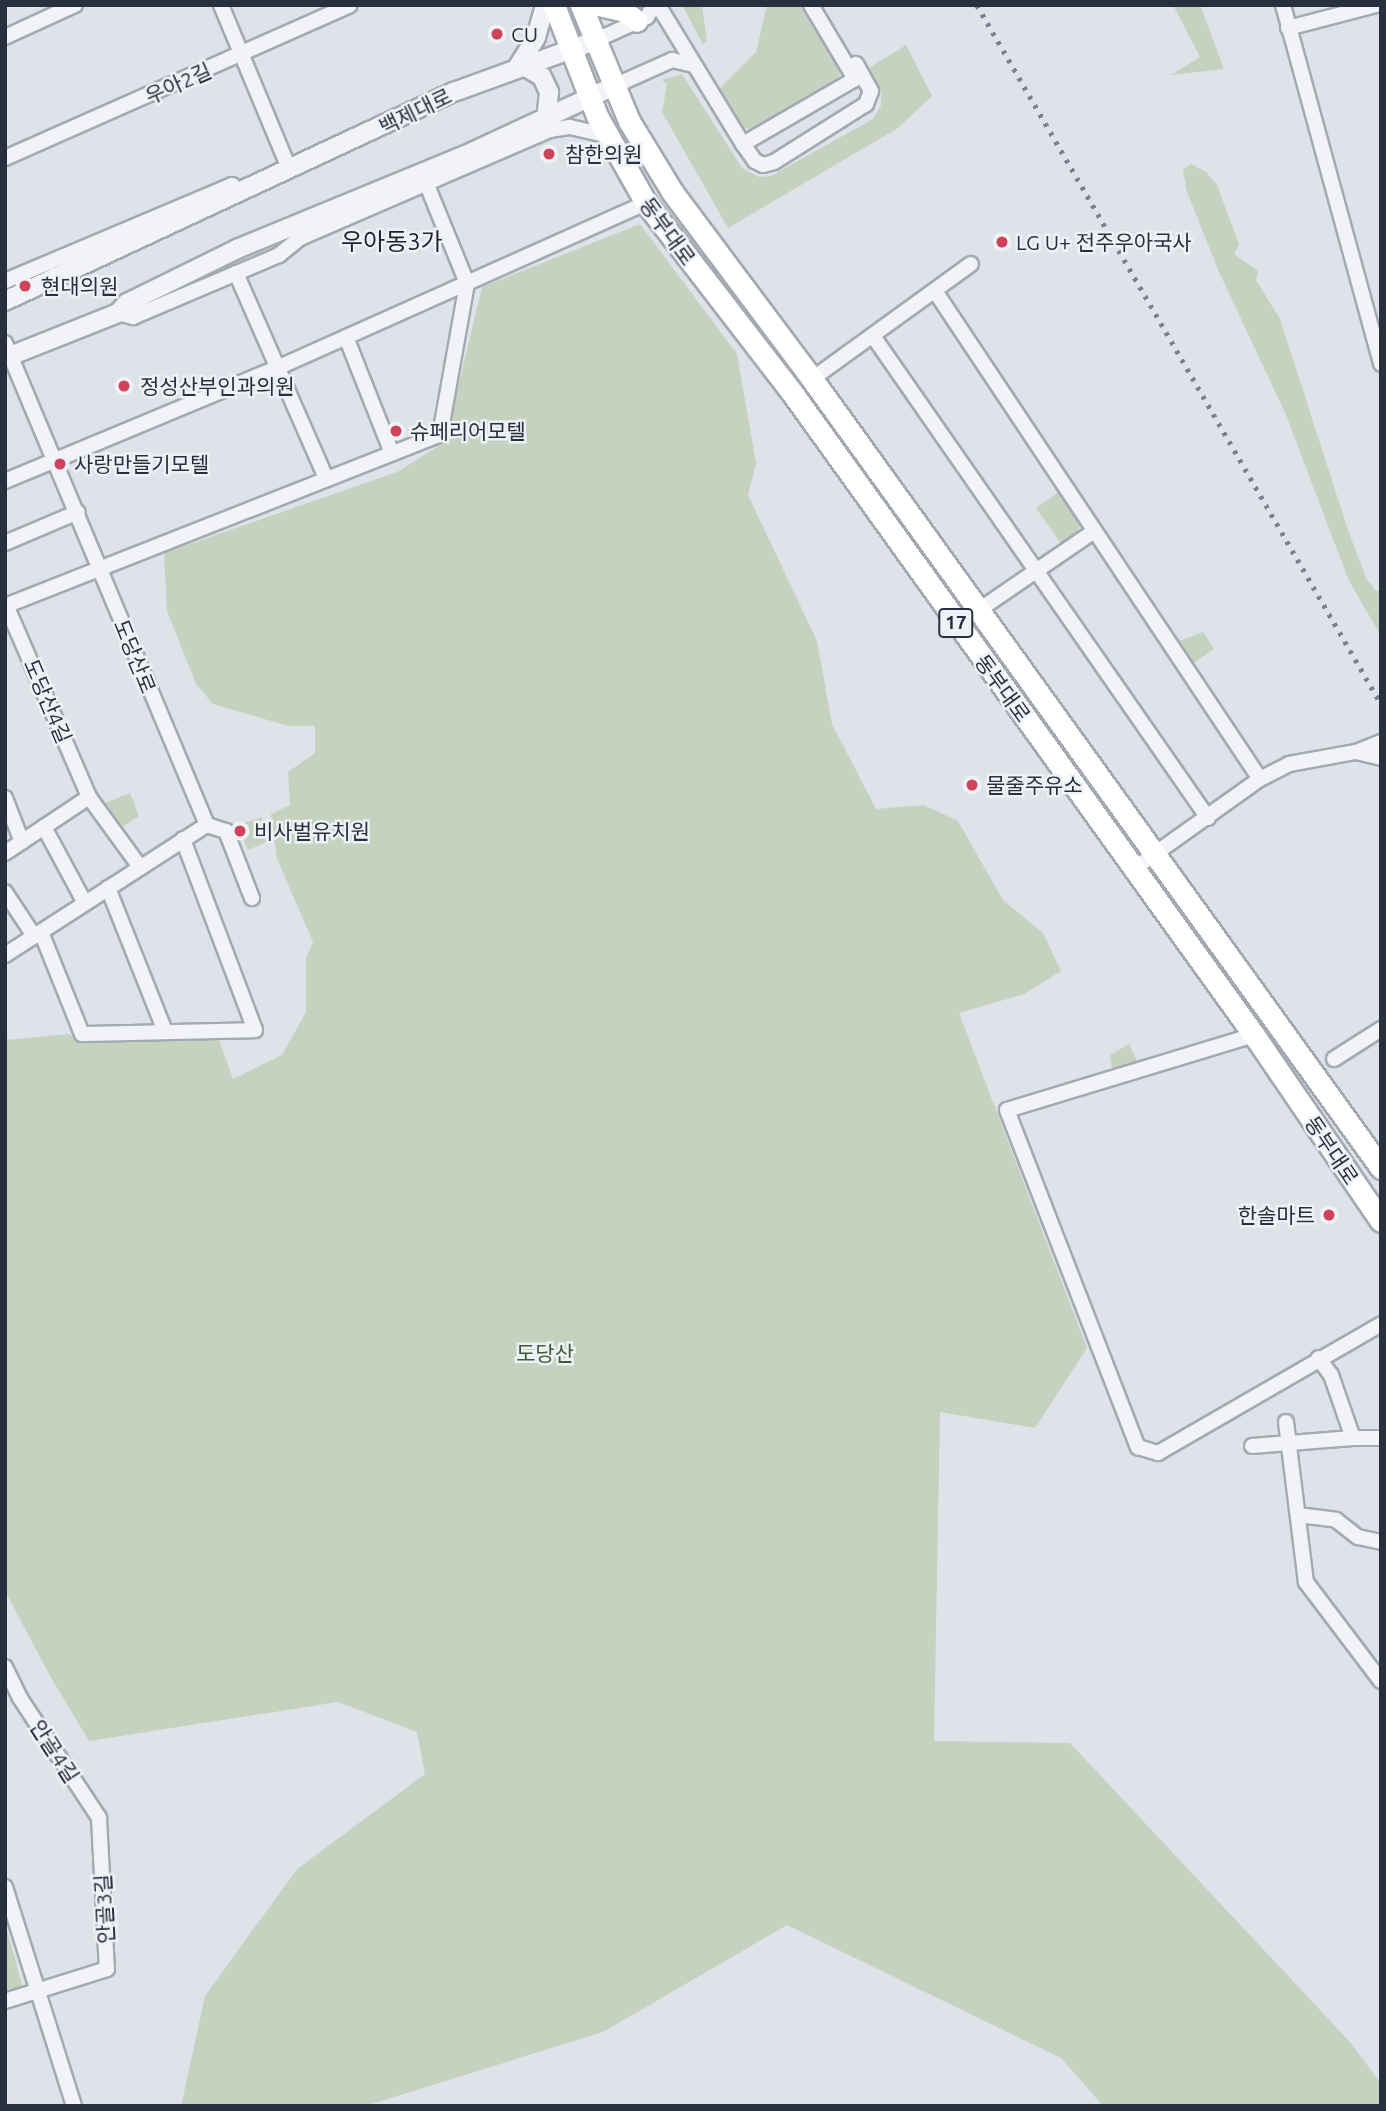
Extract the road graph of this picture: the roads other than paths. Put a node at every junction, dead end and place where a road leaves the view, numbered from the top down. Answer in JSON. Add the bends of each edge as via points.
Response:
{"nodes":[{"id":1,"x":75,"y":5,"type":"edge"},
{"id":2,"x":221,"y":5,"type":"edge"},
{"id":3,"x":350,"y":5,"type":"edge"},
{"id":4,"x":545,"y":5,"type":"edge"},
{"id":5,"x":554,"y":5,"type":"edge"},
{"id":6,"x":581,"y":5,"type":"edge"},
{"id":7,"x":599,"y":5,"type":"edge"},
{"id":8,"x":656,"y":5,"type":"edge"},
{"id":9,"x":811,"y":5,"type":"edge"},
{"id":10,"x":821,"y":5,"type":"edge"},
{"id":11,"x":1283,"y":5,"type":"edge"},
{"id":12,"x":1373,"y":6,"type":"edge"},
{"id":13,"x":55,"y":9,"type":"edge"},
{"id":14,"x":637,"y":22,"type":"junction"},
{"id":15,"x":1289,"y":28,"type":"junction"},
{"id":16,"x":5,"y":37,"type":"edge"},
{"id":17,"x":594,"y":41,"type":"junction"},
{"id":18,"x":571,"y":49,"type":"junction"},
{"id":19,"x":244,"y":54,"type":"junction"},
{"id":20,"x":693,"y":65,"type":"junction"},
{"id":21,"x":521,"y":67,"type":"junction"},
{"id":22,"x":614,"y":86,"type":"junction"},
{"id":23,"x":589,"y":98,"type":"junction"},
{"id":24,"x":546,"y":119,"type":"junction"},
{"id":25,"x":608,"y":136,"type":"junction"},
{"id":26,"x":743,"y":144,"type":"junction"},
{"id":27,"x":470,"y":152,"type":"junction"},
{"id":28,"x":499,"y":155,"type":"junction"},
{"id":29,"x":5,"y":158,"type":"edge"},
{"id":30,"x":289,"y":168,"type":"junction"},
{"id":31,"x":455,"y":173,"type":"junction"},
{"id":32,"x":426,"y":185,"type":"junction"},
{"id":33,"x":239,"y":190,"type":"junction"},
{"id":34,"x":646,"y":203,"type":"junction"},
{"id":35,"x":317,"y":217,"type":"junction"},
{"id":36,"x":343,"y":220,"type":"junction"},
{"id":37,"x":300,"y":238,"type":"junction"},
{"id":38,"x":971,"y":264,"type":"dead end"},
{"id":39,"x":236,"y":273,"type":"junction"},
{"id":40,"x":5,"y":281,"type":"edge"},
{"id":41,"x":467,"y":283,"type":"junction"},
{"id":42,"x":935,"y":291,"type":"junction"},
{"id":43,"x":5,"y":301,"type":"edge"},
{"id":44,"x":118,"y":313,"type":"junction"},
{"id":45,"x":873,"y":336,"type":"junction"},
{"id":46,"x":346,"y":337,"type":"junction"},
{"id":47,"x":7,"y":352,"type":"edge"},
{"id":48,"x":1381,"y":363,"type":"edge"},
{"id":49,"x":277,"y":368,"type":"junction"},
{"id":50,"x":812,"y":379,"type":"junction"},
{"id":51,"x":392,"y":453,"type":"junction"},
{"id":52,"x":54,"y":460,"type":"junction"},
{"id":53,"x":326,"y":478,"type":"junction"},
{"id":54,"x":5,"y":481,"type":"edge"},
{"id":55,"x":78,"y":512,"type":"junction"},
{"id":56,"x":1093,"y":532,"type":"junction"},
{"id":57,"x":5,"y":543,"type":"edge"},
{"id":58,"x":100,"y":567,"type":"junction"},
{"id":59,"x":1036,"y":570,"type":"junction"},
{"id":60,"x":6,"y":606,"type":"edge"},
{"id":61,"x":979,"y":610,"type":"junction"},
{"id":62,"x":1381,"y":742,"type":"edge"},
{"id":63,"x":1356,"y":752,"type":"junction"},
{"id":64,"x":1381,"y":758,"type":"edge"},
{"id":65,"x":1260,"y":779,"type":"junction"},
{"id":66,"x":89,"y":797,"type":"junction"},
{"id":67,"x":5,"y":798,"type":"edge"},
{"id":68,"x":1208,"y":818,"type":"junction"},
{"id":69,"x":207,"y":825,"type":"junction"},
{"id":70,"x":44,"y":827,"type":"junction"},
{"id":71,"x":183,"y":839,"type":"junction"},
{"id":72,"x":22,"y":842,"type":"junction"},
{"id":73,"x":5,"y":853,"type":"edge"},
{"id":74,"x":1156,"y":855,"type":"junction"},
{"id":75,"x":140,"y":867,"type":"junction"},
{"id":76,"x":1135,"y":868,"type":"junction"},
{"id":77,"x":108,"y":888,"type":"junction"},
{"id":78,"x":5,"y":892,"type":"edge"},
{"id":79,"x":251,"y":898,"type":"dead end"},
{"id":80,"x":85,"y":903,"type":"junction"},
{"id":81,"x":38,"y":934,"type":"junction"},
{"id":82,"x":5,"y":955,"type":"edge"},
{"id":83,"x":1381,"y":1029,"type":"edge"},
{"id":84,"x":164,"y":1031,"type":"junction"},
{"id":85,"x":1254,"y":1035,"type":"junction"},
{"id":86,"x":1334,"y":1059,"type":"dead end"},
{"id":87,"x":1381,"y":1168,"type":"edge"},
{"id":88,"x":1381,"y":1221,"type":"edge"},
{"id":89,"x":1381,"y":1324,"type":"edge"},
{"id":90,"x":1318,"y":1358,"type":"junction"},
{"id":91,"x":1286,"y":1422,"type":"dead end"},
{"id":92,"x":1353,"y":1438,"type":"junction"},
{"id":93,"x":1381,"y":1438,"type":"edge"},
{"id":94,"x":1252,"y":1446,"type":"dead end"},
{"id":95,"x":1289,"y":1446,"type":"junction"},
{"id":96,"x":1298,"y":1515,"type":"junction"},
{"id":97,"x":1381,"y":1542,"type":"edge"},
{"id":98,"x":5,"y":1667,"type":"edge"},
{"id":99,"x":1381,"y":1681,"type":"edge"},
{"id":100,"x":20,"y":1698,"type":"junction"},
{"id":101,"x":5,"y":1702,"type":"edge"},
{"id":102,"x":99,"y":1818,"type":"joint"},
{"id":103,"x":5,"y":1887,"type":"edge"},
{"id":104,"x":38,"y":1990,"type":"junction"},
{"id":105,"x":5,"y":2001,"type":"edge"},
{"id":106,"x":74,"y":2106,"type":"edge"}],
"edges":[{"from":1,"to":13,"type":"street"},
{"from":2,"to":19,"type":"street"},
{"from":3,"to":19,"type":"street","name":"우아2길"},
{"from":4,"to":21,"type":"street"},
{"from":5,"to":18,"type":"main road","name":"동부대로","number":"17"},
{"from":6,"to":17,"type":"main road","name":"동부대로","number":"17"},
{"from":7,"to":14,"type":"main road","via":[[624,11]]},
{"from":8,"to":14,"type":"street"},
{"from":8,"to":20,"type":"street"},
{"from":9,"to":26,"type":"street","via":[[855,79]]},
{"from":10,"to":26,"type":"street","via":[[871,91],[866,104],[774,162],[763,165],[755,161]]},
{"from":11,"to":15,"type":"street"},
{"from":12,"to":15,"type":"street"},
{"from":13,"to":16,"type":"street"},
{"from":14,"to":17,"type":"street"},
{"from":15,"to":48,"type":"street"},
{"from":17,"to":18,"type":"street","name":"백제대로"},
{"from":17,"to":22,"type":"main road","name":"동부대로","number":"17"},
{"from":18,"to":21,"type":"street","name":"백제대로"},
{"from":18,"to":23,"type":"main road","name":"동부대로","number":"17"},
{"from":19,"to":29,"type":"street","name":"우아2길"},
{"from":19,"to":30,"type":"street"},
{"from":20,"to":22,"type":"street","via":[[672,60]]},
{"from":20,"to":26,"type":"street"},
{"from":21,"to":24,"type":"street","via":[[542,76],[549,92]]},
{"from":21,"to":30,"type":"street","name":"백제대로"},
{"from":22,"to":23,"type":"street"},
{"from":22,"to":50,"type":"main road","name":"동부대로","number":"17","via":[[633,130],[673,193]]},
{"from":23,"to":24,"type":"street"},
{"from":23,"to":25,"type":"main road","name":"동부대로","number":"17"},
{"from":24,"to":27,"type":"street"},
{"from":25,"to":28,"type":"street","via":[[570,127],[550,130]]},
{"from":25,"to":34,"type":"main road","name":"동부대로","number":"17"},
{"from":27,"to":28,"type":"street"},
{"from":27,"to":31,"type":"street"},
{"from":27,"to":35,"type":"street"},
{"from":28,"to":31,"type":"street"},
{"from":30,"to":33,"type":"street","name":"백제대로"},
{"from":31,"to":32,"type":"street"},
{"from":32,"to":36,"type":"street"},
{"from":32,"to":41,"type":"street"},
{"from":33,"to":40,"type":"street","name":"백제대로","via":[[232,185]]},
{"from":33,"to":43,"type":"street","name":"백제대로","via":[[128,247]]},
{"from":34,"to":41,"type":"street"},
{"from":34,"to":76,"type":"main road","name":"동부대로","number":"17","via":[[793,394]]},
{"from":35,"to":36,"type":"street"},
{"from":35,"to":37,"type":"street"},
{"from":35,"to":44,"type":"street","via":[[229,253],[127,303]]},
{"from":36,"to":37,"type":"street"},
{"from":37,"to":39,"type":"street","via":[[279,256]]},
{"from":38,"to":42,"type":"street"},
{"from":39,"to":44,"type":"street","via":[[133,317]]},
{"from":39,"to":49,"type":"street"},
{"from":41,"to":46,"type":"street"},
{"from":41,"to":51,"type":"street","name":"도당산4길","via":[[440,435]]},
{"from":42,"to":45,"type":"street"},
{"from":42,"to":56,"type":"street"},
{"from":44,"to":47,"type":"street"},
{"from":45,"to":50,"type":"street"},
{"from":45,"to":59,"type":"street"},
{"from":46,"to":49,"type":"street"},
{"from":46,"to":51,"type":"street"},
{"from":47,"to":52,"type":"street","name":"도당산로"},
{"from":49,"to":52,"type":"street"},
{"from":49,"to":53,"type":"street"},
{"from":50,"to":61,"type":"main road","name":"동부대로","number":"17"},
{"from":51,"to":53,"type":"street","name":"도당산4길"},
{"from":52,"to":54,"type":"street"},
{"from":52,"to":55,"type":"street","name":"도당산로"},
{"from":53,"to":58,"type":"street","name":"도당산4길"},
{"from":55,"to":57,"type":"street"},
{"from":55,"to":58,"type":"street","name":"도당산로"},
{"from":56,"to":59,"type":"street"},
{"from":56,"to":65,"type":"street"},
{"from":58,"to":60,"type":"street","name":"도당산4길"},
{"from":58,"to":69,"type":"street","name":"도당산로"},
{"from":59,"to":61,"type":"street"},
{"from":59,"to":68,"type":"street"},
{"from":60,"to":66,"type":"street","name":"도당산4길"},
{"from":61,"to":74,"type":"main road","name":"동부대로","number":"17"},
{"from":62,"to":63,"type":"street"},
{"from":63,"to":64,"type":"street"},
{"from":63,"to":65,"type":"street","via":[[1289,764]]},
{"from":65,"to":68,"type":"street"},
{"from":66,"to":70,"type":"street"},
{"from":66,"to":75,"type":"street"},
{"from":67,"to":72,"type":"street"},
{"from":68,"to":74,"type":"street"},
{"from":69,"to":71,"type":"street"},
{"from":69,"to":79,"type":"street","via":[[226,831]]},
{"from":70,"to":72,"type":"street"},
{"from":70,"to":80,"type":"street"},
{"from":71,"to":75,"type":"street"},
{"from":71,"to":84,"type":"street","via":[[255,1031]]},
{"from":72,"to":73,"type":"street"},
{"from":74,"to":76,"type":"street"},
{"from":74,"to":87,"type":"main road","name":"동부대로","number":"17"},
{"from":75,"to":77,"type":"street"},
{"from":76,"to":85,"type":"main road","name":"동부대로","number":"17"},
{"from":77,"to":80,"type":"street"},
{"from":77,"to":84,"type":"street"},
{"from":78,"to":81,"type":"street"},
{"from":80,"to":81,"type":"street"},
{"from":81,"to":82,"type":"street"},
{"from":81,"to":84,"type":"street","via":[[82,1034]]},
{"from":83,"to":86,"type":"street"},
{"from":85,"to":88,"type":"main road","name":"동부대로","number":"17"},
{"from":85,"to":90,"type":"street","via":[[1007,1110],[1138,1447],[1158,1453]]},
{"from":89,"to":90,"type":"street"},
{"from":90,"to":92,"type":"street","via":[[1331,1375]]},
{"from":91,"to":95,"type":"street"},
{"from":92,"to":93,"type":"street"},
{"from":92,"to":95,"type":"street"},
{"from":94,"to":95,"type":"street"},
{"from":95,"to":96,"type":"street"},
{"from":96,"to":97,"type":"street","via":[[1336,1520],[1357,1536]]},
{"from":96,"to":99,"type":"street","via":[[1311,1592]]},
{"from":98,"to":100,"type":"street"},
{"from":100,"to":101,"type":"street","name":"안골4길"},
{"from":100,"to":102,"type":"street","name":"안골4길"},
{"from":102,"to":104,"type":"street","name":"안골3길","via":[[107,1969]]},
{"from":103,"to":104,"type":"street"},
{"from":104,"to":105,"type":"street","name":"안골3길"},
{"from":104,"to":106,"type":"street"}]}
